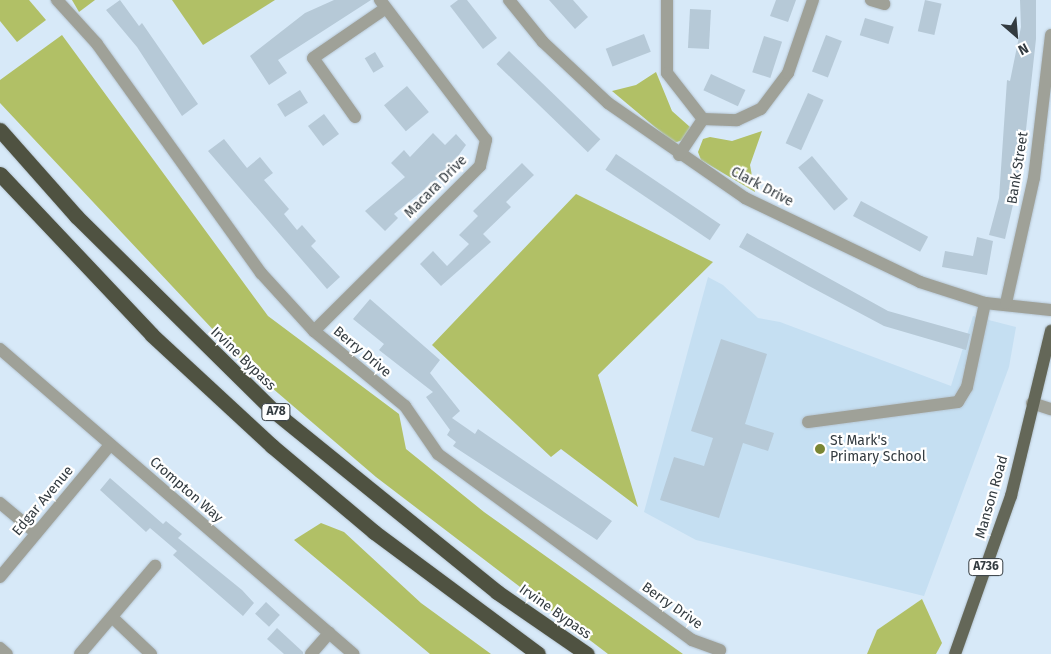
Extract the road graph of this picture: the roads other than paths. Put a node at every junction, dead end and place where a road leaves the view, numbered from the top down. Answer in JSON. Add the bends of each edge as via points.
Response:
{"nodes":[{"id":1,"x":57,"y":0,"type":"edge"},
{"id":2,"x":509,"y":0,"type":"edge"},
{"id":3,"x":667,"y":0,"type":"edge"},
{"id":4,"x":813,"y":0,"type":"edge"},
{"id":5,"x":871,"y":0,"type":"edge"},
{"id":6,"x":383,"y":4,"type":"edge"},
{"id":7,"x":884,"y":4,"type":"dead end"},
{"id":8,"x":1051,"y":35,"type":"edge"},
{"id":9,"x":355,"y":117,"type":"dead end"},
{"id":10,"x":703,"y":120,"type":"junction"},
{"id":11,"x":0,"y":130,"type":"edge"},
{"id":12,"x":679,"y":155,"type":"junction"},
{"id":13,"x":0,"y":174,"type":"edge"},
{"id":14,"x":985,"y":303,"type":"junction"},
{"id":15,"x":1006,"y":303,"type":"junction"},
{"id":16,"x":1051,"y":310,"type":"edge"},
{"id":17,"x":314,"y":331,"type":"junction"},
{"id":18,"x":1051,"y":331,"type":"edge"},
{"id":19,"x":0,"y":349,"type":"edge"},
{"id":20,"x":1032,"y":403,"type":"junction"},
{"id":21,"x":1051,"y":409,"type":"edge"},
{"id":22,"x":808,"y":422,"type":"dead end"},
{"id":23,"x":110,"y":445,"type":"junction"},
{"id":24,"x":0,"y":502,"type":"edge"},
{"id":25,"x":36,"y":533,"type":"junction"},
{"id":26,"x":155,"y":566,"type":"dead end"},
{"id":27,"x":0,"y":577,"type":"edge"},
{"id":28,"x":114,"y":619,"type":"junction"},
{"id":29,"x":329,"y":633,"type":"junction"},
{"id":30,"x":0,"y":648,"type":"edge"},
{"id":31,"x":720,"y":650,"type":"dead end"},
{"id":32,"x":7,"y":654,"type":"edge"},
{"id":33,"x":80,"y":654,"type":"edge"},
{"id":34,"x":151,"y":654,"type":"edge"},
{"id":35,"x":312,"y":654,"type":"edge"},
{"id":36,"x":353,"y":654,"type":"edge"},
{"id":37,"x":538,"y":654,"type":"edge"},
{"id":38,"x":587,"y":654,"type":"edge"},
{"id":39,"x":955,"y":654,"type":"edge"}],
"edges":[{"from":1,"to":17,"type":"street","name":"Berry Drive","via":[[97,44],[261,273]]},
{"from":2,"to":12,"type":"street","name":"Clark Drive","via":[[543,42],[608,103]]},
{"from":3,"to":10,"type":"street","via":[[667,73]]},
{"from":4,"to":10,"type":"street","via":[[788,73],[761,109],[737,120]]},
{"from":5,"to":7,"type":"street"},
{"from":6,"to":9,"type":"street","via":[[313,58]]},
{"from":6,"to":17,"type":"street","name":"Macara Drive","via":[[486,140],[480,166]]},
{"from":8,"to":15,"type":"street","name":"Bank Street","via":[[1034,178]]},
{"from":10,"to":12,"type":"street"},
{"from":11,"to":38,"type":"highway","name":"Irvine Bypass","number":"A78","via":[[76,216],[276,413],[498,592]]},
{"from":12,"to":14,"type":"street","name":"Clark Drive","via":[[745,198],[920,282]]},
{"from":13,"to":37,"type":"highway","number":"A78","via":[[152,335],[272,446],[374,532]]},
{"from":14,"to":15,"type":"street","name":"Clark Drive"},
{"from":14,"to":22,"type":"street","via":[[967,387],[958,402]]},
{"from":15,"to":16,"type":"street","name":"Clark Drive"},
{"from":17,"to":31,"type":"street","name":"Berry Drive","via":[[405,406],[438,454],[692,640]]},
{"from":18,"to":20,"type":"main road","number":"A736"},
{"from":19,"to":23,"type":"street","name":"Crompton Way"},
{"from":20,"to":21,"type":"street"},
{"from":20,"to":39,"type":"main road","name":"Manson Road","number":"A736","via":[[1011,496]]},
{"from":23,"to":25,"type":"street","name":"Edgar Avenue"},
{"from":23,"to":29,"type":"street","name":"Crompton Way"},
{"from":24,"to":25,"type":"street"},
{"from":25,"to":27,"type":"street","name":"Edgar Avenue"},
{"from":26,"to":28,"type":"street"},
{"from":28,"to":33,"type":"street"},
{"from":28,"to":34,"type":"street"},
{"from":29,"to":35,"type":"street"},
{"from":29,"to":36,"type":"street","name":"Crompton Way"},
{"from":30,"to":32,"type":"street"}]}
